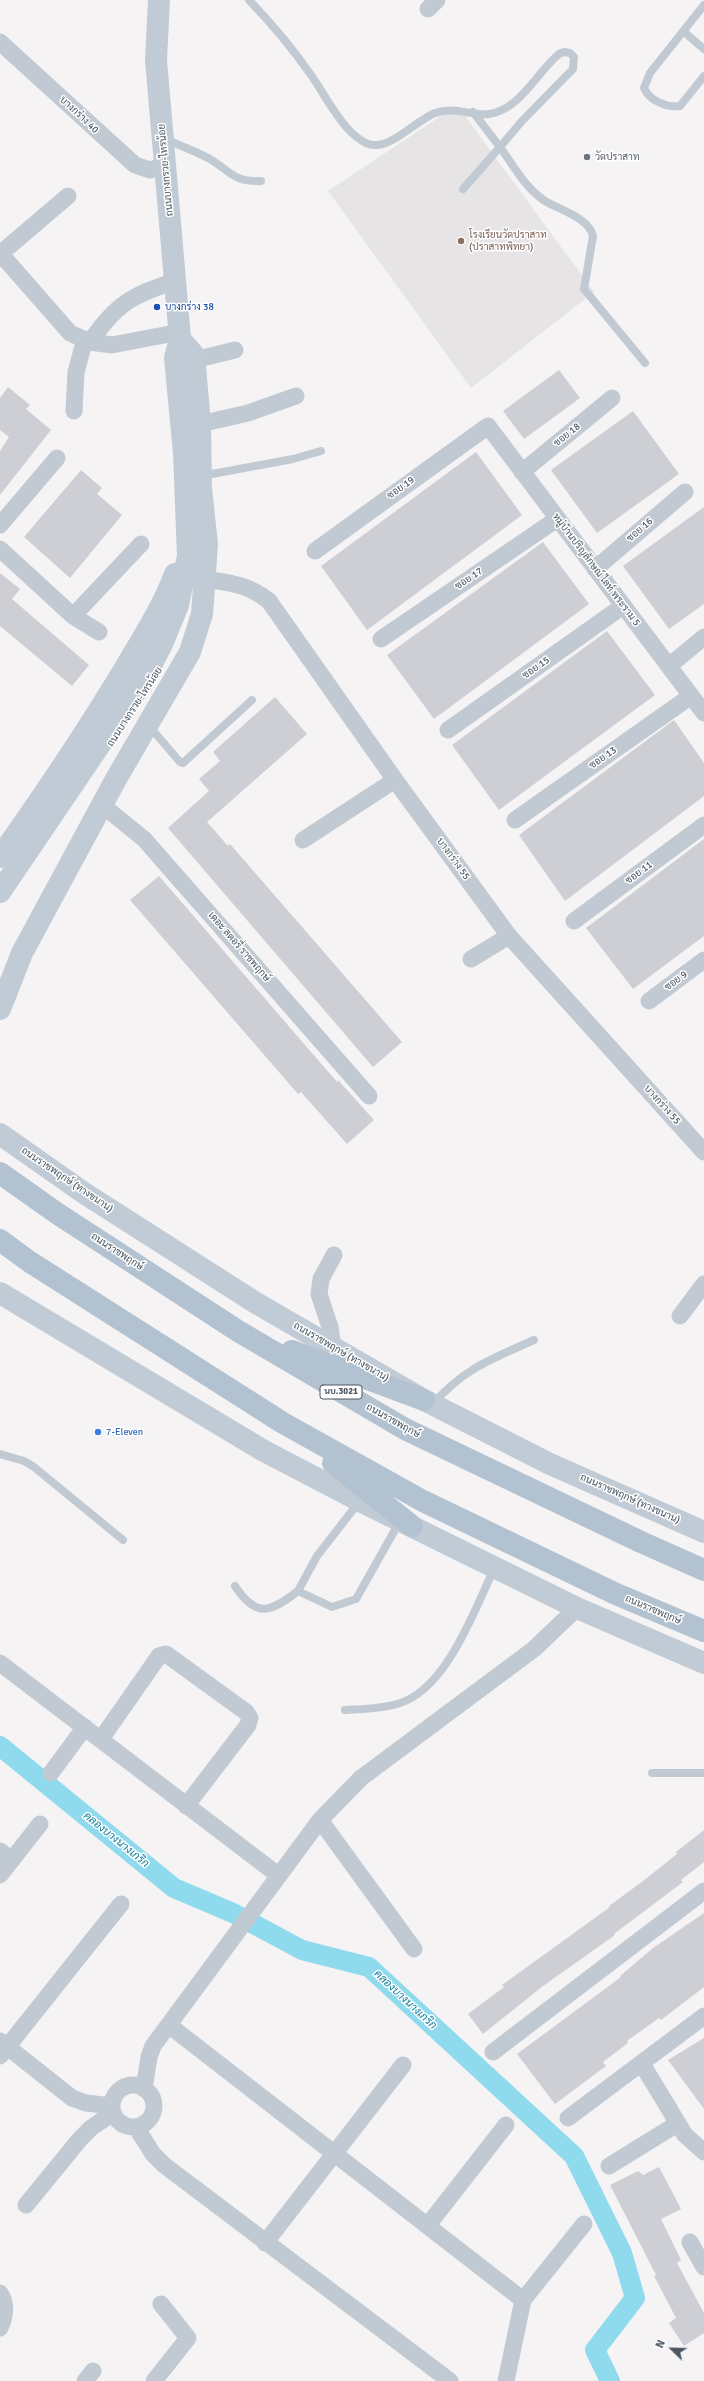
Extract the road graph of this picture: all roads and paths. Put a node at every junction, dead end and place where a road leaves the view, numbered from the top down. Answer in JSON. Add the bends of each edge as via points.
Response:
{"nodes":[{"id":1,"x":159,"y":0,"type":"edge"},
{"id":2,"x":248,"y":0,"type":"edge"},
{"id":3,"x":704,"y":5,"type":"edge"},
{"id":4,"x":683,"y":31,"type":"junction"},
{"id":5,"x":0,"y":42,"type":"edge"},
{"id":6,"x":704,"y":49,"type":"edge"},
{"id":7,"x":704,"y":76,"type":"edge"},
{"id":8,"x":473,"y":112,"type":"junction"},
{"id":9,"x":163,"y":138,"type":"junction"},
{"id":10,"x":500,"y":147,"type":"junction"},
{"id":11,"x":166,"y":165,"type":"junction"},
{"id":12,"x":261,"y":181,"type":"dead end"},
{"id":13,"x":463,"y":189,"type":"dead end"},
{"id":14,"x":68,"y":196,"type":"dead end"},
{"id":15,"x":0,"y":254,"type":"edge"},
{"id":16,"x":176,"y":281,"type":"junction"},
{"id":17,"x":180,"y":336,"type":"junction"},
{"id":18,"x":88,"y":341,"type":"junction"},
{"id":19,"x":235,"y":350,"type":"dead end"},
{"id":20,"x":194,"y":360,"type":"junction"},
{"id":21,"x":645,"y":363,"type":"dead end"},
{"id":22,"x":296,"y":396,"type":"dead end"},
{"id":23,"x":612,"y":398,"type":"dead end"},
{"id":24,"x":74,"y":411,"type":"dead end"},
{"id":25,"x":200,"y":424,"type":"junction"},
{"id":26,"x":488,"y":426,"type":"joint"},
{"id":27,"x":321,"y":451,"type":"dead end"},
{"id":28,"x":184,"y":453,"type":"junction"},
{"id":29,"x":57,"y":458,"type":"dead end"},
{"id":30,"x":522,"y":472,"type":"junction"},
{"id":31,"x":201,"y":483,"type":"junction"},
{"id":32,"x":685,"y":492,"type":"dead end"},
{"id":33,"x":557,"y":519,"type":"junction"},
{"id":34,"x":0,"y":526,"type":"edge"},
{"id":35,"x":141,"y":544,"type":"dead end"},
{"id":36,"x":0,"y":549,"type":"edge"},
{"id":37,"x":315,"y":550,"type":"dead end"},
{"id":38,"x":193,"y":556,"type":"junction"},
{"id":39,"x":595,"y":569,"type":"junction"},
{"id":40,"x":204,"y":579,"type":"junction"},
{"id":41,"x":624,"y":606,"type":"junction"},
{"id":42,"x":73,"y":616,"type":"junction"},
{"id":43,"x":99,"y":632,"type":"dead end"},
{"id":44,"x":704,"y":637,"type":"edge"},
{"id":45,"x":381,"y":640,"type":"dead end"},
{"id":46,"x":669,"y":666,"type":"junction"},
{"id":47,"x":691,"y":696,"type":"junction"},
{"id":48,"x":252,"y":700,"type":"dead end"},
{"id":49,"x":704,"y":713,"type":"edge"},
{"id":50,"x":149,"y":726,"type":"junction"},
{"id":51,"x":448,"y":730,"type":"dead end"},
{"id":52,"x":395,"y":780,"type":"junction"},
{"id":53,"x":102,"y":804,"type":"junction"},
{"id":54,"x":515,"y":820,"type":"dead end"},
{"id":55,"x":704,"y":825,"type":"edge"},
{"id":56,"x":304,"y":840,"type":"dead end"},
{"id":57,"x":0,"y":857,"type":"edge"},
{"id":58,"x":0,"y":892,"type":"edge"},
{"id":59,"x":0,"y":909,"type":"edge"},
{"id":60,"x":574,"y":921,"type":"dead end"},
{"id":61,"x":509,"y":936,"type":"junction"},
{"id":62,"x":22,"y":953,"type":"junction"},
{"id":63,"x":471,"y":959,"type":"dead end"},
{"id":64,"x":704,"y":960,"type":"edge"},
{"id":65,"x":0,"y":991,"type":"edge"},
{"id":66,"x":649,"y":1001,"type":"dead end"},
{"id":67,"x":0,"y":1009,"type":"edge"},
{"id":68,"x":369,"y":1096,"type":"dead end"},
{"id":69,"x":0,"y":1134,"type":"edge"},
{"id":70,"x":704,"y":1152,"type":"edge"},
{"id":71,"x":0,"y":1173,"type":"edge"},
{"id":72,"x":0,"y":1240,"type":"edge"},
{"id":73,"x":334,"y":1254,"type":"dead end"},
{"id":74,"x":704,"y":1284,"type":"edge"},
{"id":75,"x":0,"y":1294,"type":"edge"},
{"id":76,"x":680,"y":1316,"type":"dead end"},
{"id":77,"x":238,"y":1331,"type":"junction"},
{"id":78,"x":534,"y":1340,"type":"dead end"},
{"id":79,"x":333,"y":1347,"type":"junction"},
{"id":80,"x":428,"y":1402,"type":"junction"},
{"id":81,"x":283,"y":1423,"type":"junction"},
{"id":82,"x":0,"y":1454,"type":"edge"},
{"id":83,"x":360,"y":1501,"type":"junction"},
{"id":84,"x":406,"y":1523,"type":"junction"},
{"id":85,"x":704,"y":1532,"type":"edge"},
{"id":86,"x":122,"y":1540,"type":"dead end"},
{"id":87,"x":495,"y":1567,"type":"junction"},
{"id":88,"x":704,"y":1570,"type":"edge"},
{"id":89,"x":234,"y":1586,"type":"dead end"},
{"id":90,"x":298,"y":1591,"type":"junction"},
{"id":91,"x":578,"y":1608,"type":"junction"},
{"id":92,"x":704,"y":1631,"type":"edge"},
{"id":93,"x":0,"y":1663,"type":"edge"},
{"id":94,"x":704,"y":1663,"type":"edge"},
{"id":95,"x":345,"y":1710,"type":"dead end"},
{"id":96,"x":85,"y":1727,"type":"junction"},
{"id":97,"x":101,"y":1739,"type":"junction"},
{"id":98,"x":51,"y":1773,"type":"dead end"},
{"id":99,"x":652,"y":1773,"type":"dead end"},
{"id":100,"x":704,"y":1773,"type":"edge"},
{"id":101,"x":186,"y":1806,"type":"junction"},
{"id":102,"x":320,"y":1820,"type":"junction"},
{"id":103,"x":40,"y":1824,"type":"dead end"},
{"id":104,"x":6,"y":1856,"type":"edge"},
{"id":105,"x":0,"y":1874,"type":"edge"},
{"id":106,"x":278,"y":1876,"type":"junction"},
{"id":107,"x":704,"y":1891,"type":"edge"},
{"id":108,"x":121,"y":1904,"type":"dead end"},
{"id":109,"x":414,"y":1949,"type":"dead end"},
{"id":110,"x":704,"y":2016,"type":"edge"},
{"id":111,"x":170,"y":2026,"type":"junction"},
{"id":112,"x":2,"y":2048,"type":"edge"},
{"id":113,"x":493,"y":2052,"type":"dead end"},
{"id":114,"x":642,"y":2064,"type":"junction"},
{"id":115,"x":403,"y":2065,"type":"dead end"},
{"id":116,"x":144,"y":2089,"type":"junction"},
{"id":117,"x":113,"y":2109,"type":"junction"},
{"id":118,"x":568,"y":2118,"type":"dead end"},
{"id":119,"x":678,"y":2124,"type":"junction"},
{"id":120,"x":506,"y":2125,"type":"dead end"},
{"id":121,"x":136,"y":2127,"type":"junction"},
{"id":122,"x":704,"y":2152,"type":"edge"},
{"id":123,"x":333,"y":2154,"type":"junction"},
{"id":124,"x":610,"y":2166,"type":"dead end"},
{"id":125,"x":26,"y":2205,"type":"dead end"},
{"id":126,"x":584,"y":2224,"type":"dead end"},
{"id":127,"x":428,"y":2225,"type":"junction"},
{"id":128,"x":690,"y":2242,"type":"dead end"},
{"id":129,"x":265,"y":2243,"type":"junction"},
{"id":130,"x":704,"y":2267,"type":"edge"},
{"id":131,"x":0,"y":2293,"type":"edge"},
{"id":132,"x":523,"y":2300,"type":"junction"},
{"id":133,"x":161,"y":2304,"type":"dead end"},
{"id":134,"x":0,"y":2328,"type":"edge"},
{"id":135,"x":154,"y":2381,"type":"edge"},
{"id":136,"x":450,"y":2381,"type":"edge"},
{"id":137,"x":506,"y":2381,"type":"edge"}],
"edges":[{"from":1,"to":9,"type":"main road","name":"ถนนบางกรวย-ไทรน้อย","via":[[156,60]]},
{"from":2,"to":8,"type":"lane","via":[[309,73],[348,129],[363,142],[375,146],[392,140],[438,112]]},
{"from":3,"to":4,"type":"lane"},
{"from":4,"to":6,"type":"lane"},
{"from":4,"to":7,"type":"lane","via":[[650,73],[644,88],[647,95],[671,107],[680,106]]},
{"from":5,"to":11,"type":"street","name":"บางกร่าง 40","via":[[135,165],[150,170]]},
{"from":8,"to":10,"type":"lane"},
{"from":8,"to":10,"type":"lane","via":[[488,114],[504,110],[559,54],[570,53],[574,57],[573,70]]},
{"from":9,"to":11,"type":"main road","name":"ถนนบางกรวย-ไทรน้อย"},
{"from":9,"to":12,"type":"lane","via":[[209,158],[245,182]]},
{"from":10,"to":13,"type":"lane"},
{"from":10,"to":21,"type":"lane","via":[[533,192],[592,229],[584,289]]},
{"from":11,"to":16,"type":"main road","name":"ถนนบางกรวย-ไทรน้อย"},
{"from":14,"to":15,"type":"street"},
{"from":15,"to":18,"type":"street","via":[[70,333]]},
{"from":16,"to":17,"type":"main road","name":"ถนนบางกรวย-ไทรน้อย"},
{"from":16,"to":18,"type":"street","via":[[138,294],[122,304]]},
{"from":17,"to":18,"type":"street","via":[[112,345]]},
{"from":17,"to":20,"type":"main road","name":"ถนนบางกรวย-ไทรน้อย","via":[[194,355]]},
{"from":17,"to":28,"type":"main road","name":"ถนนบางกรวย-ไทรน้อย","via":[[175,358]]},
{"from":18,"to":24,"type":"street","via":[[78,363]]},
{"from":19,"to":20,"type":"street"},
{"from":20,"to":25,"type":"main road","name":"ถนนบางกรวย-ไทรน้อย"},
{"from":22,"to":25,"type":"street","via":[[248,413]]},
{"from":23,"to":30,"type":"street","name":"ซอย 18"},
{"from":25,"to":31,"type":"main road","name":"ถนนบางกรวย-ไทรน้อย"},
{"from":26,"to":30,"type":"street","name":"หมู่บ้านปริญลักษณ์ ไลท์ พระราม 5"},
{"from":26,"to":37,"type":"street","name":"ซอย 19"},
{"from":27,"to":31,"type":"lane"},
{"from":28,"to":38,"type":"main road","name":"ถนนบางกรวย-ไทรน้อย"},
{"from":28,"to":57,"type":"main road","via":[[181,550],[170,589],[106,700],[48,790]]},
{"from":29,"to":34,"type":"street"},
{"from":30,"to":33,"type":"street","name":"หมู่บ้านปริญลักษณ์ ไลท์ พระราม 5"},
{"from":31,"to":38,"type":"main road","name":"ถนนบางกรวย-ไทรน้อย"},
{"from":31,"to":40,"type":"main road","via":[[207,544]]},
{"from":32,"to":39,"type":"street","name":"ซอย 16"},
{"from":33,"to":39,"type":"street","name":"หมู่บ้านปริญลักษณ์ ไลท์ พระราม 5"},
{"from":33,"to":45,"type":"street","name":"ซอย 17"},
{"from":35,"to":42,"type":"street"},
{"from":36,"to":42,"type":"street"},
{"from":38,"to":58,"type":"main road","name":"ถนนบางกรวย-ไทรน้อย","via":[[178,605],[143,681]]},
{"from":38,"to":59,"type":"main road","name":"ถนนบางกรวย-ไทรน้อย","via":[[187,608],[162,667]]},
{"from":39,"to":41,"type":"street","name":"หมู่บ้านปริญลักษณ์ ไลท์ พระราม 5"},
{"from":40,"to":50,"type":"main road","via":[[202,614],[190,652]]},
{"from":40,"to":52,"type":"street","name":"บางกร่าง 55","via":[[242,585],[255,590],[269,601]]},
{"from":41,"to":46,"type":"street","name":"หมู่บ้านปริญลักษณ์ ไลท์ พระราม 5"},
{"from":41,"to":51,"type":"street","name":"ซอย 15"},
{"from":42,"to":43,"type":"street"},
{"from":44,"to":46,"type":"street"},
{"from":46,"to":47,"type":"street","name":"หมู่บ้านปริญลักษณ์ ไลท์ พระราม 5"},
{"from":47,"to":49,"type":"street","name":"หมู่บ้านปริญลักษณ์ ไลท์ พระราม 5"},
{"from":47,"to":54,"type":"street","name":"ซอย 13"},
{"from":48,"to":50,"type":"lane","via":[[184,764]]},
{"from":50,"to":53,"type":"main road"},
{"from":52,"to":56,"type":"street"},
{"from":52,"to":61,"type":"street","name":"บางกร่าง 55"},
{"from":53,"to":62,"type":"main road"},
{"from":53,"to":68,"type":"street","name":"เดอะ สตอรี่ ราชพฤกษ์","via":[[144,839]]},
{"from":55,"to":60,"type":"street","name":"ซอย 11"},
{"from":61,"to":63,"type":"street"},
{"from":61,"to":70,"type":"street","name":"บางกร่าง 55"},
{"from":62,"to":65,"type":"main road"},
{"from":62,"to":67,"type":"main road"},
{"from":64,"to":66,"type":"street","name":"ซอย 9"},
{"from":69,"to":79,"type":"main road","name":"ถนนราชพฤกษ์ (ทางขนาน)","via":[[110,1210],[256,1303]]},
{"from":71,"to":77,"type":"main road","name":"ถนนราชพฤกษ์","number":"นบ.3021","via":[[58,1214]]},
{"from":72,"to":81,"type":"main road","name":"ถนนราชพฤกษ์","via":[[30,1262]]},
{"from":73,"to":79,"type":"street","via":[[321,1279],[319,1294],[330,1327]]},
{"from":74,"to":76,"type":"street"},
{"from":75,"to":83,"type":"main road","via":[[264,1451]]},
{"from":77,"to":80,"type":"main road"},
{"from":77,"to":88,"type":"main road","name":"ถนนราชพฤกษ์","number":"นบ.3021","via":[[405,1429]]},
{"from":78,"to":80,"type":"lane","via":[[469,1370]]},
{"from":79,"to":80,"type":"main road","name":"ถนนราชพฤกษ์ (ทางขนาน)"},
{"from":80,"to":85,"type":"main road","name":"ถนนราชพฤกษ์ (ทางขนาน)","via":[[550,1464]]},
{"from":81,"to":84,"type":"main road"},
{"from":81,"to":92,"type":"main road","name":"ถนนราชพฤกษ์","via":[[423,1501],[616,1594]]},
{"from":82,"to":86,"type":"lane","via":[[24,1461],[34,1467]]},
{"from":83,"to":84,"type":"main road"},
{"from":83,"to":90,"type":"lane","via":[[317,1556]]},
{"from":84,"to":87,"type":"main road"},
{"from":84,"to":90,"type":"lane","via":[[356,1599],[332,1606]]},
{"from":87,"to":91,"type":"main road"},
{"from":87,"to":95,"type":"lane","via":[[452,1654],[440,1674],[427,1688],[398,1704]]},
{"from":89,"to":90,"type":"lane","via":[[251,1607],[260,1610],[276,1606]]},
{"from":91,"to":94,"type":"main road"},
{"from":91,"to":102,"type":"street","via":[[534,1648],[360,1778]]},
{"from":93,"to":96,"type":"street"},
{"from":96,"to":97,"type":"street"},
{"from":96,"to":98,"type":"street"},
{"from":97,"to":101,"type":"street"},
{"from":97,"to":101,"type":"street","via":[[159,1656],[166,1654],[246,1712],[250,1718],[248,1726]]},
{"from":99,"to":100,"type":"lane"},
{"from":101,"to":106,"type":"street"},
{"from":102,"to":106,"type":"street"},
{"from":102,"to":109,"type":"street"},
{"from":103,"to":104,"type":"street"},
{"from":104,"to":105,"type":"street"},
{"from":106,"to":111,"type":"street"},
{"from":107,"to":113,"type":"street"},
{"from":108,"to":112,"type":"street"},
{"from":110,"to":114,"type":"street"},
{"from":111,"to":116,"type":"street","via":[[150,2051]]},
{"from":111,"to":123,"type":"street"},
{"from":112,"to":117,"type":"street","via":[[72,2098],[86,2104]]},
{"from":114,"to":118,"type":"street"},
{"from":114,"to":119,"type":"street"},
{"from":115,"to":123,"type":"street"},
{"from":116,"to":117,"type":"street","via":[[133,2085],[124,2088],[116,2095]]},
{"from":116,"to":121,"type":"street","via":[[152,2096],[154,2111],[149,2121]]},
{"from":117,"to":121,"type":"street","via":[[122,2124]]},
{"from":117,"to":125,"type":"street","via":[[86,2133]]},
{"from":119,"to":122,"type":"street","via":[[692,2143]]},
{"from":119,"to":124,"type":"street"},
{"from":120,"to":127,"type":"street"},
{"from":121,"to":129,"type":"street","via":[[153,2154],[164,2165]]},
{"from":123,"to":127,"type":"street"},
{"from":123,"to":129,"type":"street"},
{"from":126,"to":132,"type":"street"},
{"from":127,"to":132,"type":"street"},
{"from":128,"to":130,"type":"street"},
{"from":129,"to":136,"type":"street"},
{"from":131,"to":134,"type":"street","via":[[4,2299],[4,2319]]},
{"from":132,"to":137,"type":"street"},
{"from":133,"to":135,"type":"street","via":[[188,2338]]}]}
